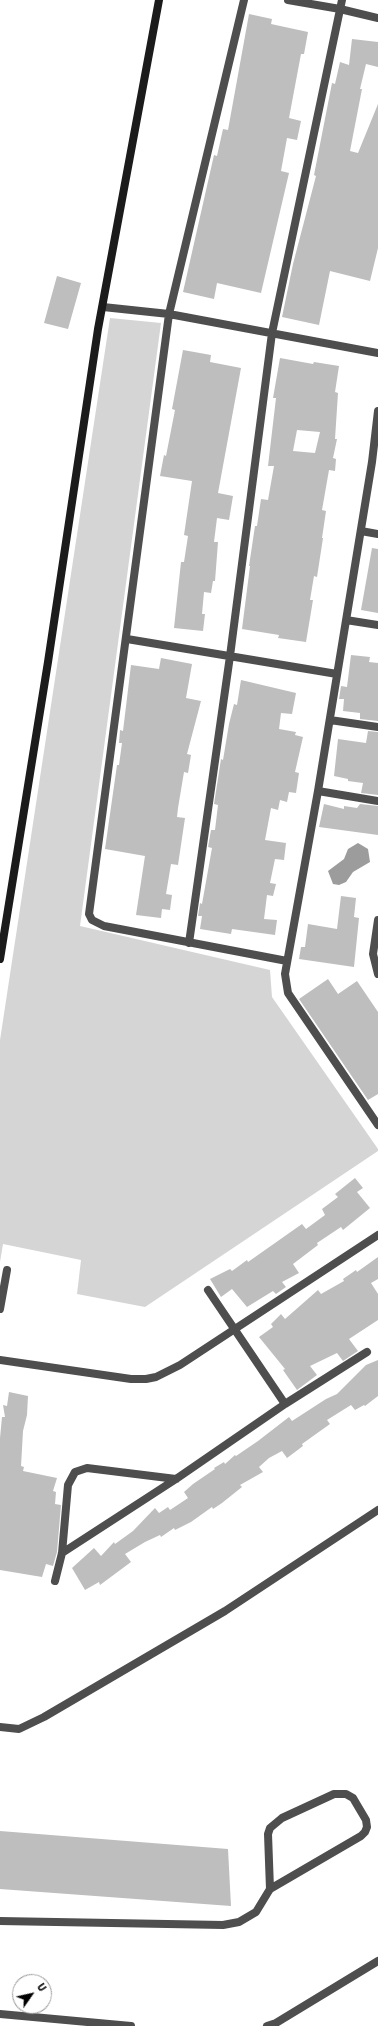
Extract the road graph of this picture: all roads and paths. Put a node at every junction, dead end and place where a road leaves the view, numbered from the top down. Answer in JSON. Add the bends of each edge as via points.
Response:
{"nodes":[{"id":1,"x":158,"y":0,"type":"edge"},
{"id":2,"x":244,"y":0,"type":"edge"},
{"id":3,"x":288,"y":0,"type":"edge"},
{"id":4,"x":342,"y":0,"type":"edge"},
{"id":5,"x":340,"y":9,"type":"junction"},
{"id":6,"x":378,"y":18,"type":"edge"},
{"id":7,"x":103,"y":307,"type":"junction"},
{"id":8,"x":169,"y":314,"type":"junction"},
{"id":9,"x":272,"y":333,"type":"junction"},
{"id":10,"x":378,"y":353,"type":"edge"},
{"id":11,"x":378,"y":410,"type":"edge"},
{"id":12,"x":375,"y":462,"type":"edge"},
{"id":13,"x":361,"y":531,"type":"junction"},
{"id":14,"x":378,"y":534,"type":"edge"},
{"id":15,"x":346,"y":620,"type":"junction"},
{"id":16,"x":378,"y":625,"type":"edge"},
{"id":17,"x":127,"y":639,"type":"junction"},
{"id":18,"x":230,"y":656,"type":"junction"},
{"id":19,"x":337,"y":674,"type":"junction"},
{"id":20,"x":330,"y":720,"type":"junction"},
{"id":21,"x":378,"y":727,"type":"edge"},
{"id":22,"x":318,"y":792,"type":"junction"},
{"id":23,"x":378,"y":801,"type":"edge"},
{"id":24,"x":378,"y":920,"type":"edge"},
{"id":25,"x":188,"y":942,"type":"junction"},
{"id":26,"x":0,"y":960,"type":"edge"},
{"id":27,"x":287,"y":961,"type":"junction"},
{"id":28,"x":378,"y":974,"type":"edge"},
{"id":29,"x":378,"y":1125,"type":"edge"},
{"id":30,"x":378,"y":1235,"type":"edge"},
{"id":31,"x":7,"y":1270,"type":"dead end"},
{"id":32,"x":208,"y":1290,"type":"dead end"},
{"id":33,"x":0,"y":1309,"type":"edge"},
{"id":34,"x":235,"y":1329,"type":"junction"},
{"id":35,"x":367,"y":1352,"type":"dead end"},
{"id":36,"x":0,"y":1360,"type":"edge"},
{"id":37,"x":285,"y":1404,"type":"junction"},
{"id":38,"x":176,"y":1479,"type":"junction"},
{"id":39,"x":378,"y":1510,"type":"edge"},
{"id":40,"x":62,"y":1553,"type":"junction"},
{"id":41,"x":55,"y":1582,"type":"dead end"},
{"id":42,"x":0,"y":1727,"type":"edge"},
{"id":43,"x":270,"y":1889,"type":"junction"},
{"id":44,"x":0,"y":1921,"type":"edge"},
{"id":45,"x":378,"y":1961,"type":"edge"},
{"id":46,"x":0,"y":2014,"type":"edge"},
{"id":47,"x":131,"y":2026,"type":"edge"},
{"id":48,"x":267,"y":2026,"type":"edge"}],
"edges":[{"from":1,"to":7,"type":"street"},
{"from":2,"to":8,"type":"street"},
{"from":3,"to":5,"type":"street"},
{"from":4,"to":5,"type":"street"},
{"from":5,"to":6,"type":"street"},
{"from":5,"to":9,"type":"street"},
{"from":7,"to":8,"type":"street"},
{"from":7,"to":26,"type":"street"},
{"from":8,"to":9,"type":"street"},
{"from":8,"to":17,"type":"street"},
{"from":9,"to":10,"type":"street"},
{"from":9,"to":18,"type":"street"},
{"from":11,"to":12,"type":"street"},
{"from":12,"to":13,"type":"street"},
{"from":13,"to":14,"type":"street"},
{"from":13,"to":15,"type":"street"},
{"from":15,"to":16,"type":"street"},
{"from":15,"to":19,"type":"street"},
{"from":17,"to":18,"type":"street"},
{"from":17,"to":25,"type":"street","via":[[90,916],[94,922],[104,926]]},
{"from":18,"to":19,"type":"street"},
{"from":18,"to":25,"type":"street"},
{"from":19,"to":20,"type":"street"},
{"from":20,"to":21,"type":"street"},
{"from":20,"to":22,"type":"street"},
{"from":22,"to":23,"type":"street"},
{"from":22,"to":27,"type":"street"},
{"from":24,"to":28,"type":"street","via":[[373,954]]},
{"from":25,"to":27,"type":"street"},
{"from":27,"to":29,"type":"street","via":[[285,981],[288,993]]},
{"from":30,"to":34,"type":"street"},
{"from":31,"to":33,"type":"street"},
{"from":32,"to":34,"type":"street"},
{"from":34,"to":36,"type":"street","via":[[180,1365],[146,1379]]},
{"from":34,"to":37,"type":"street"},
{"from":35,"to":37,"type":"street"},
{"from":37,"to":38,"type":"street"},
{"from":38,"to":40,"type":"street"},
{"from":38,"to":40,"type":"street","via":[[87,1468],[75,1472],[70,1477],[68,1485]]},
{"from":39,"to":42,"type":"street","via":[[225,1611],[44,1717],[20,1729]]},
{"from":40,"to":41,"type":"street"},
{"from":43,"to":43,"type":"street","via":[[270,1828],[282,1818],[334,1794],[346,1794],[353,1798],[366,1820],[365,1832]]},
{"from":43,"to":44,"type":"street","via":[[256,1912],[247,1919],[231,1925]]},
{"from":45,"to":48,"type":"street"},
{"from":46,"to":47,"type":"street"}]}
